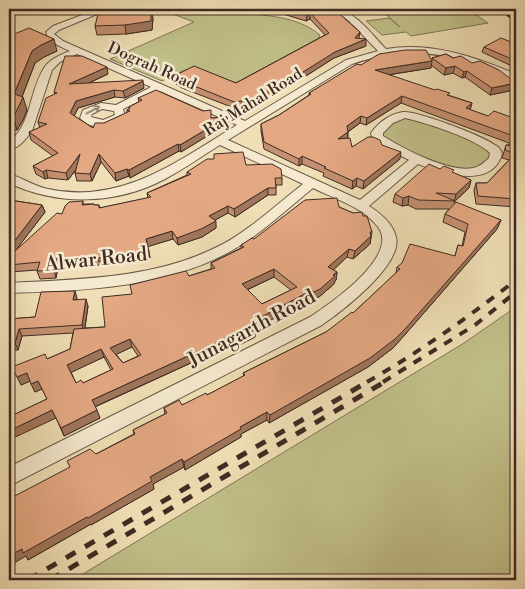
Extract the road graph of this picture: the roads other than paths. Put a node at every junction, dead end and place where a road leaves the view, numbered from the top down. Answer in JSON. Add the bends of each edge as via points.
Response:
{"nodes":[{"id":1,"x":105,"y":9,"type":"edge"},
{"id":2,"x":336,"y":9,"type":"edge"},
{"id":3,"x":78,"y":50,"type":"junction"},
{"id":4,"x":383,"y":51,"type":"junction"},
{"id":5,"x":516,"y":78,"type":"edge"},
{"id":6,"x":160,"y":86,"type":"junction"},
{"id":7,"x":117,"y":108,"type":"dead end"},
{"id":8,"x":246,"y":125,"type":"junction"},
{"id":9,"x":221,"y":141,"type":"junction"},
{"id":10,"x":9,"y":147,"type":"edge"},
{"id":11,"x":418,"y":158,"type":"junction"},
{"id":12,"x":9,"y":178,"type":"edge"},
{"id":13,"x":312,"y":183,"type":"junction"},
{"id":14,"x":361,"y":206,"type":"junction"},
{"id":15,"x":9,"y":288,"type":"edge"},
{"id":16,"x":9,"y":477,"type":"edge"}],
"edges":[{"from":1,"to":3,"type":"street","name":"Dograh Road","via":[[50,32],[60,43]]},
{"from":2,"to":4,"type":"street","via":[[352,19]]},
{"from":3,"to":6,"type":"street","name":"Dograh Road"},
{"from":3,"to":10,"type":"street","via":[[48,69],[26,131]]},
{"from":4,"to":5,"type":"street","name":"Raj Mahal Road","via":[[421,50],[455,54],[489,64]]},
{"from":4,"to":8,"type":"street","name":"Raj Mahal Road","via":[[349,62]]},
{"from":6,"to":7,"type":"street"},
{"from":6,"to":8,"type":"street","name":"Dograh Road"},
{"from":8,"to":9,"type":"street","name":"Raj Mahal Road"},
{"from":9,"to":12,"type":"street","name":"Raj Mahal Road","via":[[160,178],[117,193],[57,196],[30,189]]},
{"from":9,"to":13,"type":"street","name":"Junagarth Road"},
{"from":11,"to":11,"type":"street","via":[[378,138],[379,129],[397,116],[412,116],[482,141],[496,154],[482,169],[467,172]]},
{"from":11,"to":14,"type":"street"},
{"from":13,"to":14,"type":"street","name":"Junagarth Road"},
{"from":13,"to":15,"type":"street","name":"Alwar Road","via":[[239,240],[189,264],[137,278]]},
{"from":14,"to":16,"type":"street","name":"Junagarth Road","via":[[388,232],[390,246],[381,263],[332,310]]}]}
